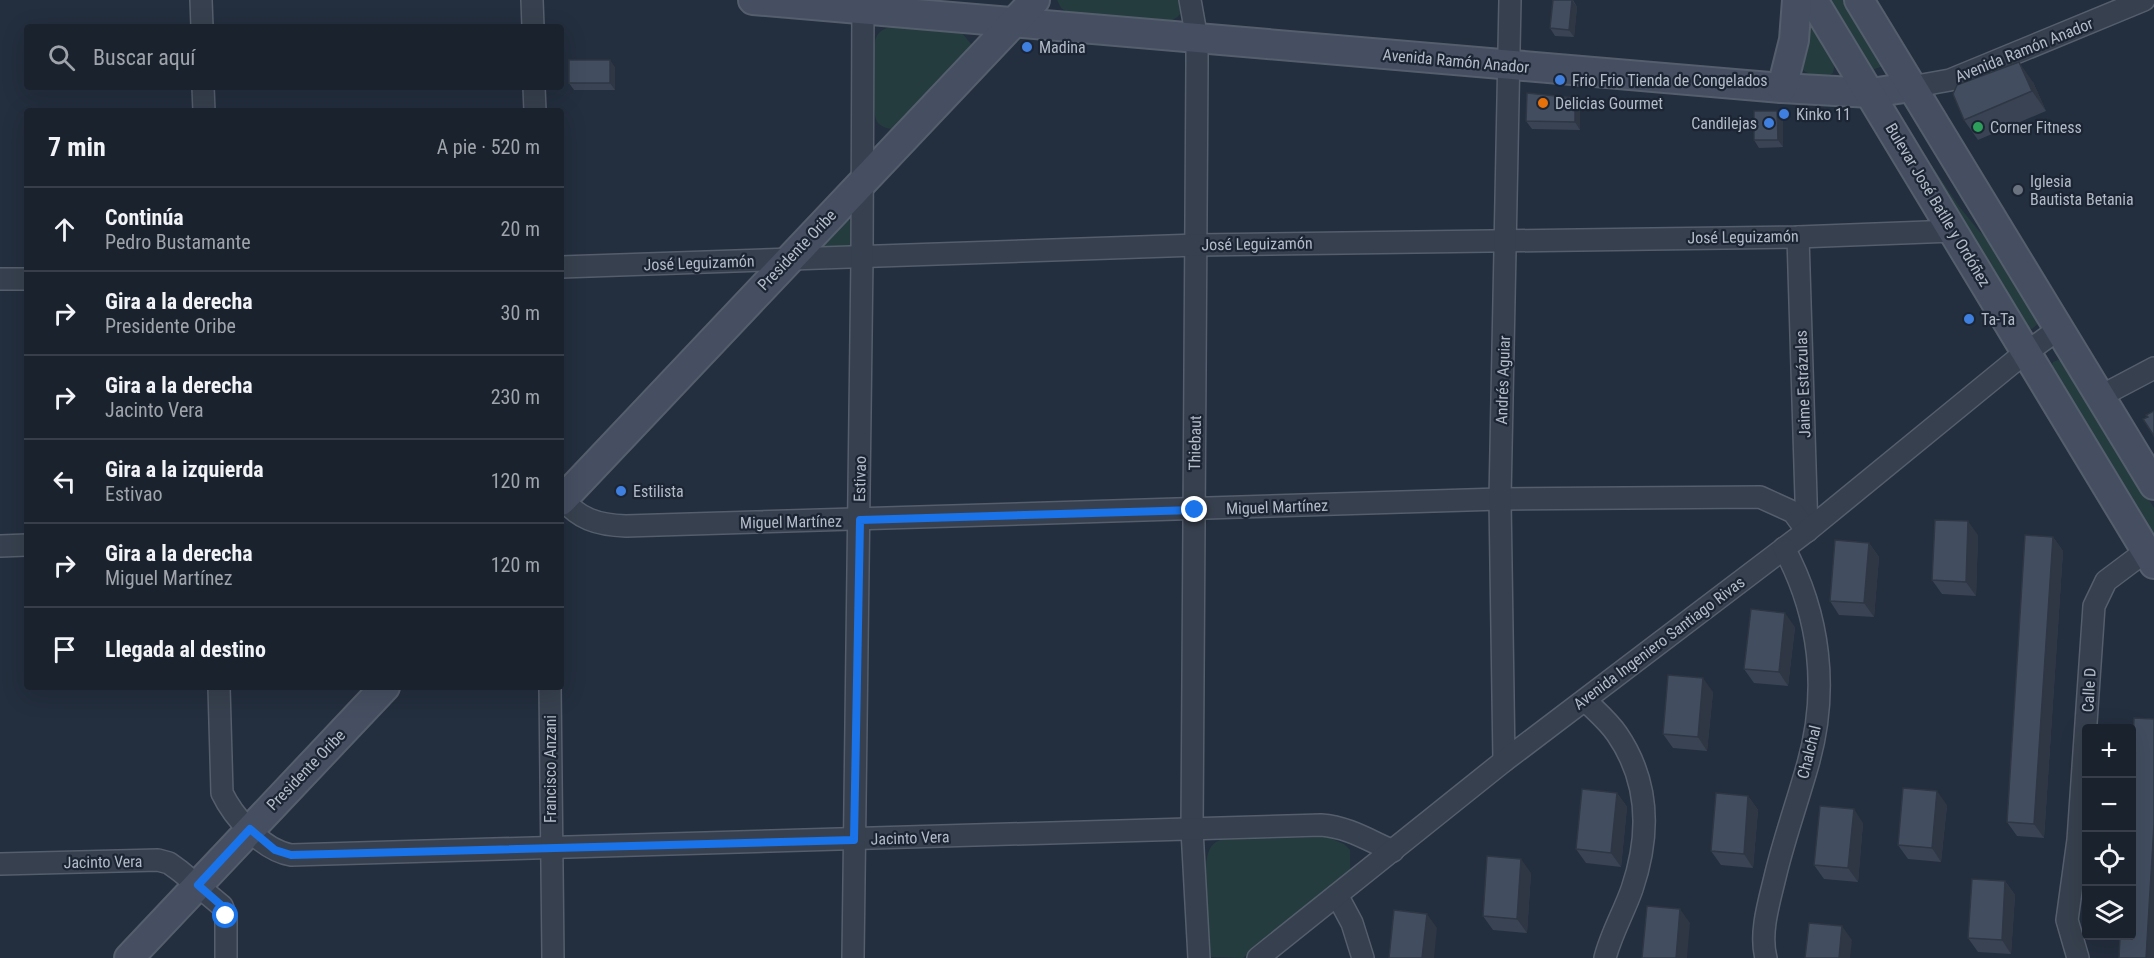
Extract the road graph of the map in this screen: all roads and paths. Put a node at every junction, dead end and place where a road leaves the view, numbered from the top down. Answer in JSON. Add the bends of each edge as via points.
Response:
{"nodes":[{"id":1,"x":201,"y":0,"type":"edge"},
{"id":2,"x":532,"y":0,"type":"edge"},
{"id":3,"x":753,"y":0,"type":"edge"},
{"id":4,"x":1035,"y":0,"type":"edge"},
{"id":5,"x":1190,"y":0,"type":"edge"},
{"id":6,"x":1510,"y":0,"type":"edge"},
{"id":7,"x":1797,"y":0,"type":"edge"},
{"id":8,"x":1813,"y":0,"type":"edge"},
{"id":9,"x":1859,"y":0,"type":"edge"},
{"id":10,"x":2144,"y":0,"type":"edge"},
{"id":11,"x":862,"y":5,"type":"edge"},
{"id":12,"x":1015,"y":22,"type":"junction"},
{"id":13,"x":202,"y":24,"type":"edge"},
{"id":14,"x":533,"y":24,"type":"edge"},
{"id":15,"x":1197,"y":39,"type":"junction"},
{"id":16,"x":1509,"y":65,"type":"junction"},
{"id":17,"x":1911,"y":87,"type":"junction"},
{"id":18,"x":1782,"y":88,"type":"junction"},
{"id":19,"x":203,"y":90,"type":"edge"},
{"id":20,"x":534,"y":90,"type":"edge"},
{"id":21,"x":1871,"y":93,"type":"junction"},
{"id":22,"x":204,"y":108,"type":"edge"},
{"id":23,"x":535,"y":108,"type":"edge"},
{"id":24,"x":863,"y":182,"type":"junction"},
{"id":25,"x":1953,"y":231,"type":"junction"},
{"id":26,"x":1798,"y":237,"type":"junction"},
{"id":27,"x":1507,"y":240,"type":"junction"},
{"id":28,"x":1197,"y":245,"type":"junction"},
{"id":29,"x":862,"y":258,"type":"junction"},
{"id":30,"x":786,"y":260,"type":"junction"},
{"id":31,"x":564,"y":267,"type":"edge"},
{"id":32,"x":0,"y":279,"type":"edge"},
{"id":33,"x":24,"y":279,"type":"edge"},
{"id":34,"x":2060,"y":328,"type":"junction"},
{"id":35,"x":2027,"y":352,"type":"junction"},
{"id":36,"x":2154,"y":368,"type":"edge"},
{"id":37,"x":2100,"y":396,"type":"junction"},
{"id":38,"x":2154,"y":485,"type":"edge"},
{"id":39,"x":564,"y":496,"type":"edge"},
{"id":40,"x":1500,"y":499,"type":"junction"},
{"id":41,"x":564,"y":500,"type":"edge"},
{"id":42,"x":1195,"y":510,"type":"junction"},
{"id":43,"x":860,"y":520,"type":"junction"},
{"id":44,"x":1807,"y":531,"type":"junction"},
{"id":45,"x":24,"y":545,"type":"edge"},
{"id":46,"x":0,"y":546,"type":"edge"},
{"id":47,"x":1784,"y":548,"type":"junction"},
{"id":48,"x":2150,"y":557,"type":"edge"},
{"id":49,"x":219,"y":690,"type":"edge"},
{"id":50,"x":382,"y":690,"type":"edge"},
{"id":51,"x":550,"y":690,"type":"edge"},
{"id":52,"x":1586,"y":700,"type":"junction"},
{"id":53,"x":1504,"y":760,"type":"junction"},
{"id":54,"x":250,"y":829,"type":"junction"},
{"id":55,"x":1192,"y":830,"type":"junction"},
{"id":56,"x":854,"y":840,"type":"junction"},
{"id":57,"x":551,"y":848,"type":"junction"},
{"id":58,"x":1393,"y":851,"type":"junction"},
{"id":59,"x":0,"y":864,"type":"edge"},
{"id":60,"x":198,"y":885,"type":"junction"},
{"id":61,"x":1337,"y":895,"type":"junction"},
{"id":62,"x":129,"y":958,"type":"edge"},
{"id":63,"x":226,"y":958,"type":"edge"},
{"id":64,"x":553,"y":958,"type":"edge"},
{"id":65,"x":853,"y":958,"type":"edge"},
{"id":66,"x":1199,"y":958,"type":"edge"},
{"id":67,"x":1258,"y":958,"type":"edge"},
{"id":68,"x":1363,"y":958,"type":"edge"},
{"id":69,"x":1605,"y":958,"type":"edge"},
{"id":70,"x":1766,"y":958,"type":"edge"},
{"id":71,"x":2078,"y":958,"type":"edge"}],
"edges":[{"from":1,"to":13,"type":"street"},
{"from":2,"to":14,"type":"street"},
{"from":3,"to":11,"type":"street","name":"Avenida Ramón Anador"},
{"from":4,"to":12,"type":"street","name":"Presidente Oribe"},
{"from":5,"to":15,"type":"street","name":"Thiebaut"},
{"from":6,"to":16,"type":"street","name":"Andrés Aguiar"},
{"from":7,"to":18,"type":"street","via":[[1794,40]]},
{"from":8,"to":21,"type":"street","name":"Bulevar José Batlle y Ordóñez"},
{"from":9,"to":17,"type":"street"},
{"from":10,"to":17,"type":"street","name":"Avenida Ramón Anador","via":[[1950,81]]},
{"from":11,"to":12,"type":"street","name":"Avenida Ramón Anador"},
{"from":11,"to":24,"type":"street","name":"Estivao"},
{"from":12,"to":15,"type":"street","name":"Avenida Ramón Anador"},
{"from":12,"to":24,"type":"street","name":"Presidente Oribe"},
{"from":15,"to":16,"type":"street","name":"Avenida Ramón Anador"},
{"from":15,"to":28,"type":"street","name":"Thiebaut"},
{"from":16,"to":18,"type":"street","name":"Avenida Ramón Anador"},
{"from":16,"to":27,"type":"street","name":"Andrés Aguiar"},
{"from":17,"to":21,"type":"street","name":"Avenida Ramón Anador"},
{"from":17,"to":34,"type":"street"},
{"from":18,"to":21,"type":"street","name":"Avenida Ramón Anador"},
{"from":19,"to":22,"type":"street"},
{"from":20,"to":23,"type":"street"},
{"from":21,"to":25,"type":"street","name":"Bulevar José Batlle y Ordóñez"},
{"from":24,"to":29,"type":"street","name":"Estivao"},
{"from":24,"to":30,"type":"street","name":"Presidente Oribe"},
{"from":25,"to":26,"type":"street","name":"José Leguizamón"},
{"from":25,"to":35,"type":"street","name":"Bulevar José Batlle y Ordóñez"},
{"from":26,"to":27,"type":"street","name":"José Leguizamón"},
{"from":26,"to":44,"type":"street","name":"Jaime Estrázulas"},
{"from":27,"to":28,"type":"street","name":"José Leguizamón"},
{"from":27,"to":40,"type":"street","name":"Andrés Aguiar"},
{"from":28,"to":29,"type":"street","name":"José Leguizamón"},
{"from":28,"to":42,"type":"street","name":"Thiebaut"},
{"from":29,"to":30,"type":"street","name":"José Leguizamón"},
{"from":29,"to":43,"type":"street","name":"Estivao"},
{"from":30,"to":31,"type":"street","name":"José Leguizamón"},
{"from":30,"to":39,"type":"street","name":"Presidente Oribe"},
{"from":32,"to":33,"type":"street"},
{"from":34,"to":35,"type":"street","name":"Avenida Ingeniero Santiago Rivas"},
{"from":34,"to":37,"type":"street"},
{"from":35,"to":44,"type":"street","name":"Avenida Ingeniero Santiago Rivas"},
{"from":35,"to":48,"type":"street","name":"Bulevar José Batlle y Ordóñez"},
{"from":36,"to":37,"type":"street"},
{"from":37,"to":38,"type":"street"},
{"from":40,"to":42,"type":"street","name":"Miguel Martínez"},
{"from":40,"to":44,"type":"street","name":"Miguel Martínez","via":[[1760,497],[1793,512]]},
{"from":40,"to":53,"type":"street","name":"Andrés Aguiar"},
{"from":41,"to":43,"type":"street","name":"Miguel Martínez","via":[[590,521],[607,526]]},
{"from":42,"to":43,"type":"street","name":"Miguel Martínez"},
{"from":42,"to":55,"type":"street","name":"Thiebaut"},
{"from":43,"to":56,"type":"street","name":"Estivao"},
{"from":44,"to":47,"type":"street","name":"Avenida Ingeniero Santiago Rivas"},
{"from":45,"to":46,"type":"street"},
{"from":47,"to":52,"type":"street","name":"Avenida Ingeniero Santiago Rivas"},
{"from":47,"to":70,"type":"street","name":"Chalchal","via":[[1800,577],[1808,605],[1821,667],[1821,696],[1808,763],[1771,894]]},
{"from":48,"to":71,"type":"street","name":"Calle D","via":[[2106,581],[2094,606],[2078,840],[2067,920]]},
{"from":49,"to":54,"type":"street","name":"Jacinto Vera","via":[[222,793]]},
{"from":50,"to":54,"type":"street","name":"Presidente Oribe"},
{"from":51,"to":57,"type":"street","name":"Francisco Anzani"},
{"from":52,"to":53,"type":"street","name":"Avenida Ingeniero Santiago Rivas"},
{"from":52,"to":69,"type":"street","via":[[1616,732],[1628,752],[1643,792],[1645,811],[1639,863]]},
{"from":53,"to":58,"type":"street","name":"Avenida Ingeniero Santiago Rivas"},
{"from":54,"to":57,"type":"street","name":"Jacinto Vera","via":[[275,850],[291,855]]},
{"from":54,"to":60,"type":"street","name":"Presidente Oribe"},
{"from":55,"to":56,"type":"street","name":"Jacinto Vera"},
{"from":55,"to":58,"type":"street","name":"Jacinto Vera","via":[[1334,826],[1364,835]]},
{"from":55,"to":66,"type":"street","name":"Thiebaut"},
{"from":56,"to":57,"type":"street","name":"Jacinto Vera"},
{"from":56,"to":65,"type":"street","name":"Estivao"},
{"from":57,"to":64,"type":"street","name":"Francisco Anzani"},
{"from":58,"to":61,"type":"street","name":"Avenida Ingeniero Santiago Rivas"},
{"from":59,"to":60,"type":"street","name":"Jacinto Vera","via":[[158,860],[169,863]]},
{"from":60,"to":62,"type":"street","name":"Presidente Oribe"},
{"from":60,"to":63,"type":"street","name":"Jacinto Vera","via":[[222,906],[226,916]]},
{"from":61,"to":67,"type":"street","name":"Avenida Ingeniero Santiago Rivas"},
{"from":61,"to":68,"type":"street","via":[[1352,923]]}]}
